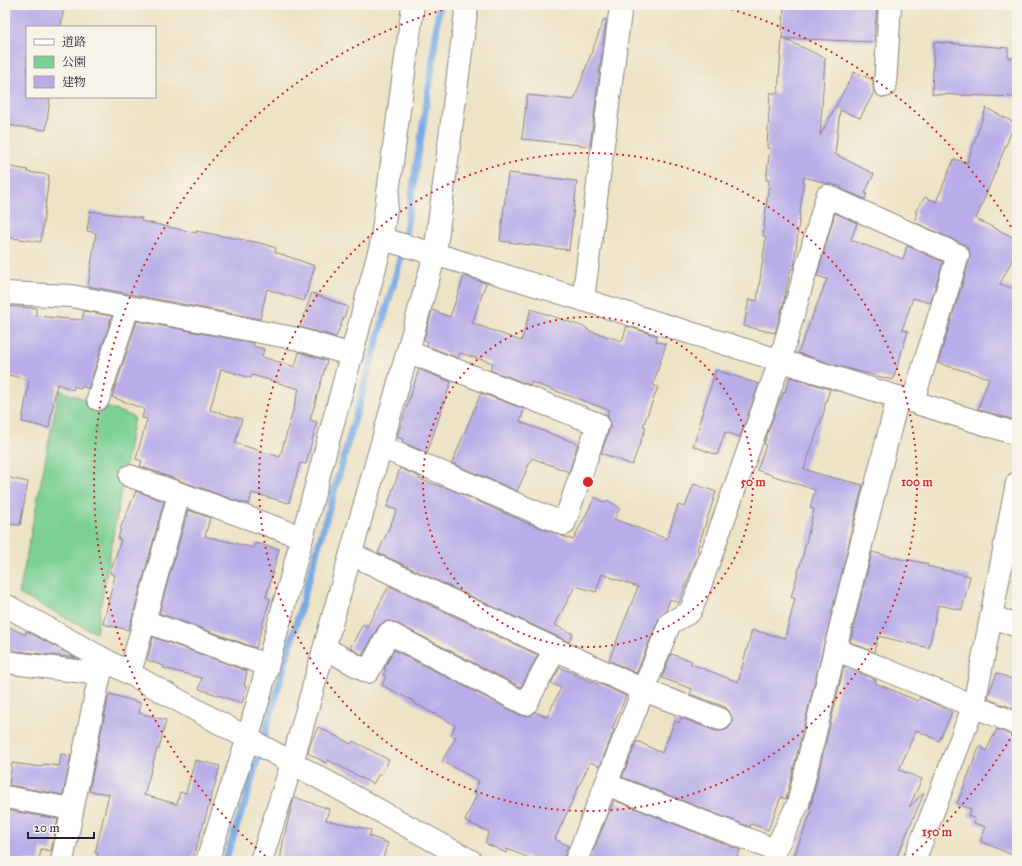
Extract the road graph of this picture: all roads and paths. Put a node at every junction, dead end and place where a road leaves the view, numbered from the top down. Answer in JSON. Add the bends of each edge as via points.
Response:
{"nodes":[{"id":1,"x":413,"y":5,"type":"edge"},
{"id":2,"x":467,"y":5,"type":"edge"},
{"id":3,"x":621,"y":5,"type":"edge"},
{"id":4,"x":890,"y":5,"type":"edge"},
{"id":5,"x":885,"y":86,"type":"dead end"},
{"id":6,"x":382,"y":239,"type":"junction"},
{"id":7,"x":435,"y":254,"type":"junction"},
{"id":8,"x":5,"y":293,"type":"edge"},
{"id":9,"x":583,"y":300,"type":"junction"},
{"id":10,"x":128,"y":307,"type":"junction"},
{"id":11,"x":408,"y":352,"type":"junction"},
{"id":12,"x":352,"y":355,"type":"junction"},
{"id":13,"x":780,"y":361,"type":"junction"},
{"id":14,"x":98,"y":399,"type":"dead end"},
{"id":15,"x":905,"y":399,"type":"junction"},
{"id":16,"x":1017,"y":434,"type":"edge"},
{"id":17,"x":381,"y":447,"type":"junction"},
{"id":18,"x":130,"y":476,"type":"dead end"},
{"id":19,"x":1017,"y":483,"type":"edge"},
{"id":20,"x":179,"y":494,"type":"junction"},
{"id":21,"x":302,"y":537,"type":"junction"},
{"id":22,"x":351,"y":554,"type":"junction"},
{"id":23,"x":1009,"y":564,"type":"edge"},
{"id":24,"x":5,"y":605,"type":"edge"},
{"id":25,"x":991,"y":616,"type":"junction"},
{"id":26,"x":144,"y":620,"type":"junction"},
{"id":27,"x":1017,"y":626,"type":"edge"},
{"id":28,"x":325,"y":648,"type":"junction"},
{"id":29,"x":555,"y":649,"type":"junction"},
{"id":30,"x":835,"y":649,"type":"junction"},
{"id":31,"x":5,"y":662,"type":"edge"},
{"id":32,"x":267,"y":665,"type":"junction"},
{"id":33,"x":102,"y":666,"type":"junction"},
{"id":34,"x":130,"y":673,"type":"junction"},
{"id":35,"x":643,"y":690,"type":"junction"},
{"id":36,"x":974,"y":705,"type":"junction"},
{"id":37,"x":720,"y":719,"type":"dead end"},
{"id":38,"x":1017,"y":724,"type":"edge"},
{"id":39,"x":248,"y":738,"type":"junction"},
{"id":40,"x":292,"y":763,"type":"junction"},
{"id":41,"x":606,"y":784,"type":"junction"},
{"id":42,"x":5,"y":797,"type":"edge"},
{"id":43,"x":72,"y":809,"type":"junction"},
{"id":44,"x":62,"y":861,"type":"edge"},
{"id":45,"x":206,"y":861,"type":"edge"},
{"id":46,"x":261,"y":861,"type":"edge"},
{"id":47,"x":471,"y":861,"type":"edge"},
{"id":48,"x":576,"y":861,"type":"edge"},
{"id":49,"x":914,"y":861,"type":"edge"}],
"edges":[{"from":1,"to":6,"type":"street"},
{"from":2,"to":7,"type":"street"},
{"from":3,"to":9,"type":"street"},
{"from":4,"to":5,"type":"street"},
{"from":6,"to":7,"type":"street"},
{"from":6,"to":12,"type":"street"},
{"from":7,"to":9,"type":"street"},
{"from":7,"to":11,"type":"street"},
{"from":8,"to":10,"type":"street","via":[[71,296]]},
{"from":9,"to":13,"type":"street"},
{"from":10,"to":12,"type":"street","via":[[298,339]]},
{"from":10,"to":14,"type":"street"},
{"from":11,"to":17,"type":"street"},
{"from":11,"to":17,"type":"street","via":[[598,424],[564,524]]},
{"from":12,"to":21,"type":"street"},
{"from":13,"to":15,"type":"street"},
{"from":13,"to":15,"type":"street","via":[[827,196],[958,255]]},
{"from":13,"to":35,"type":"street","via":[[690,612],[670,622]]},
{"from":15,"to":16,"type":"street"},
{"from":15,"to":30,"type":"street"},
{"from":17,"to":22,"type":"street"},
{"from":18,"to":20,"type":"street"},
{"from":19,"to":23,"type":"street"},
{"from":20,"to":21,"type":"street"},
{"from":20,"to":26,"type":"street"},
{"from":21,"to":32,"type":"street"},
{"from":22,"to":28,"type":"street"},
{"from":22,"to":29,"type":"street"},
{"from":23,"to":25,"type":"street"},
{"from":24,"to":33,"type":"street"},
{"from":25,"to":27,"type":"street"},
{"from":25,"to":36,"type":"street"},
{"from":26,"to":32,"type":"street"},
{"from":26,"to":34,"type":"street"},
{"from":28,"to":29,"type":"street","via":[[368,672],[388,633],[526,704]]},
{"from":28,"to":40,"type":"street"},
{"from":29,"to":35,"type":"street"},
{"from":30,"to":36,"type":"street"},
{"from":30,"to":41,"type":"street","via":[[798,804],[775,850]]},
{"from":31,"to":33,"type":"street"},
{"from":32,"to":39,"type":"street"},
{"from":33,"to":34,"type":"street"},
{"from":33,"to":43,"type":"street"},
{"from":34,"to":39,"type":"street"},
{"from":35,"to":37,"type":"street"},
{"from":35,"to":41,"type":"street"},
{"from":36,"to":38,"type":"street"},
{"from":36,"to":49,"type":"street"},
{"from":39,"to":40,"type":"street"},
{"from":39,"to":45,"type":"street"},
{"from":40,"to":46,"type":"street"},
{"from":40,"to":47,"type":"street"},
{"from":41,"to":48,"type":"street"},
{"from":42,"to":43,"type":"street"},
{"from":43,"to":44,"type":"street"}]}
